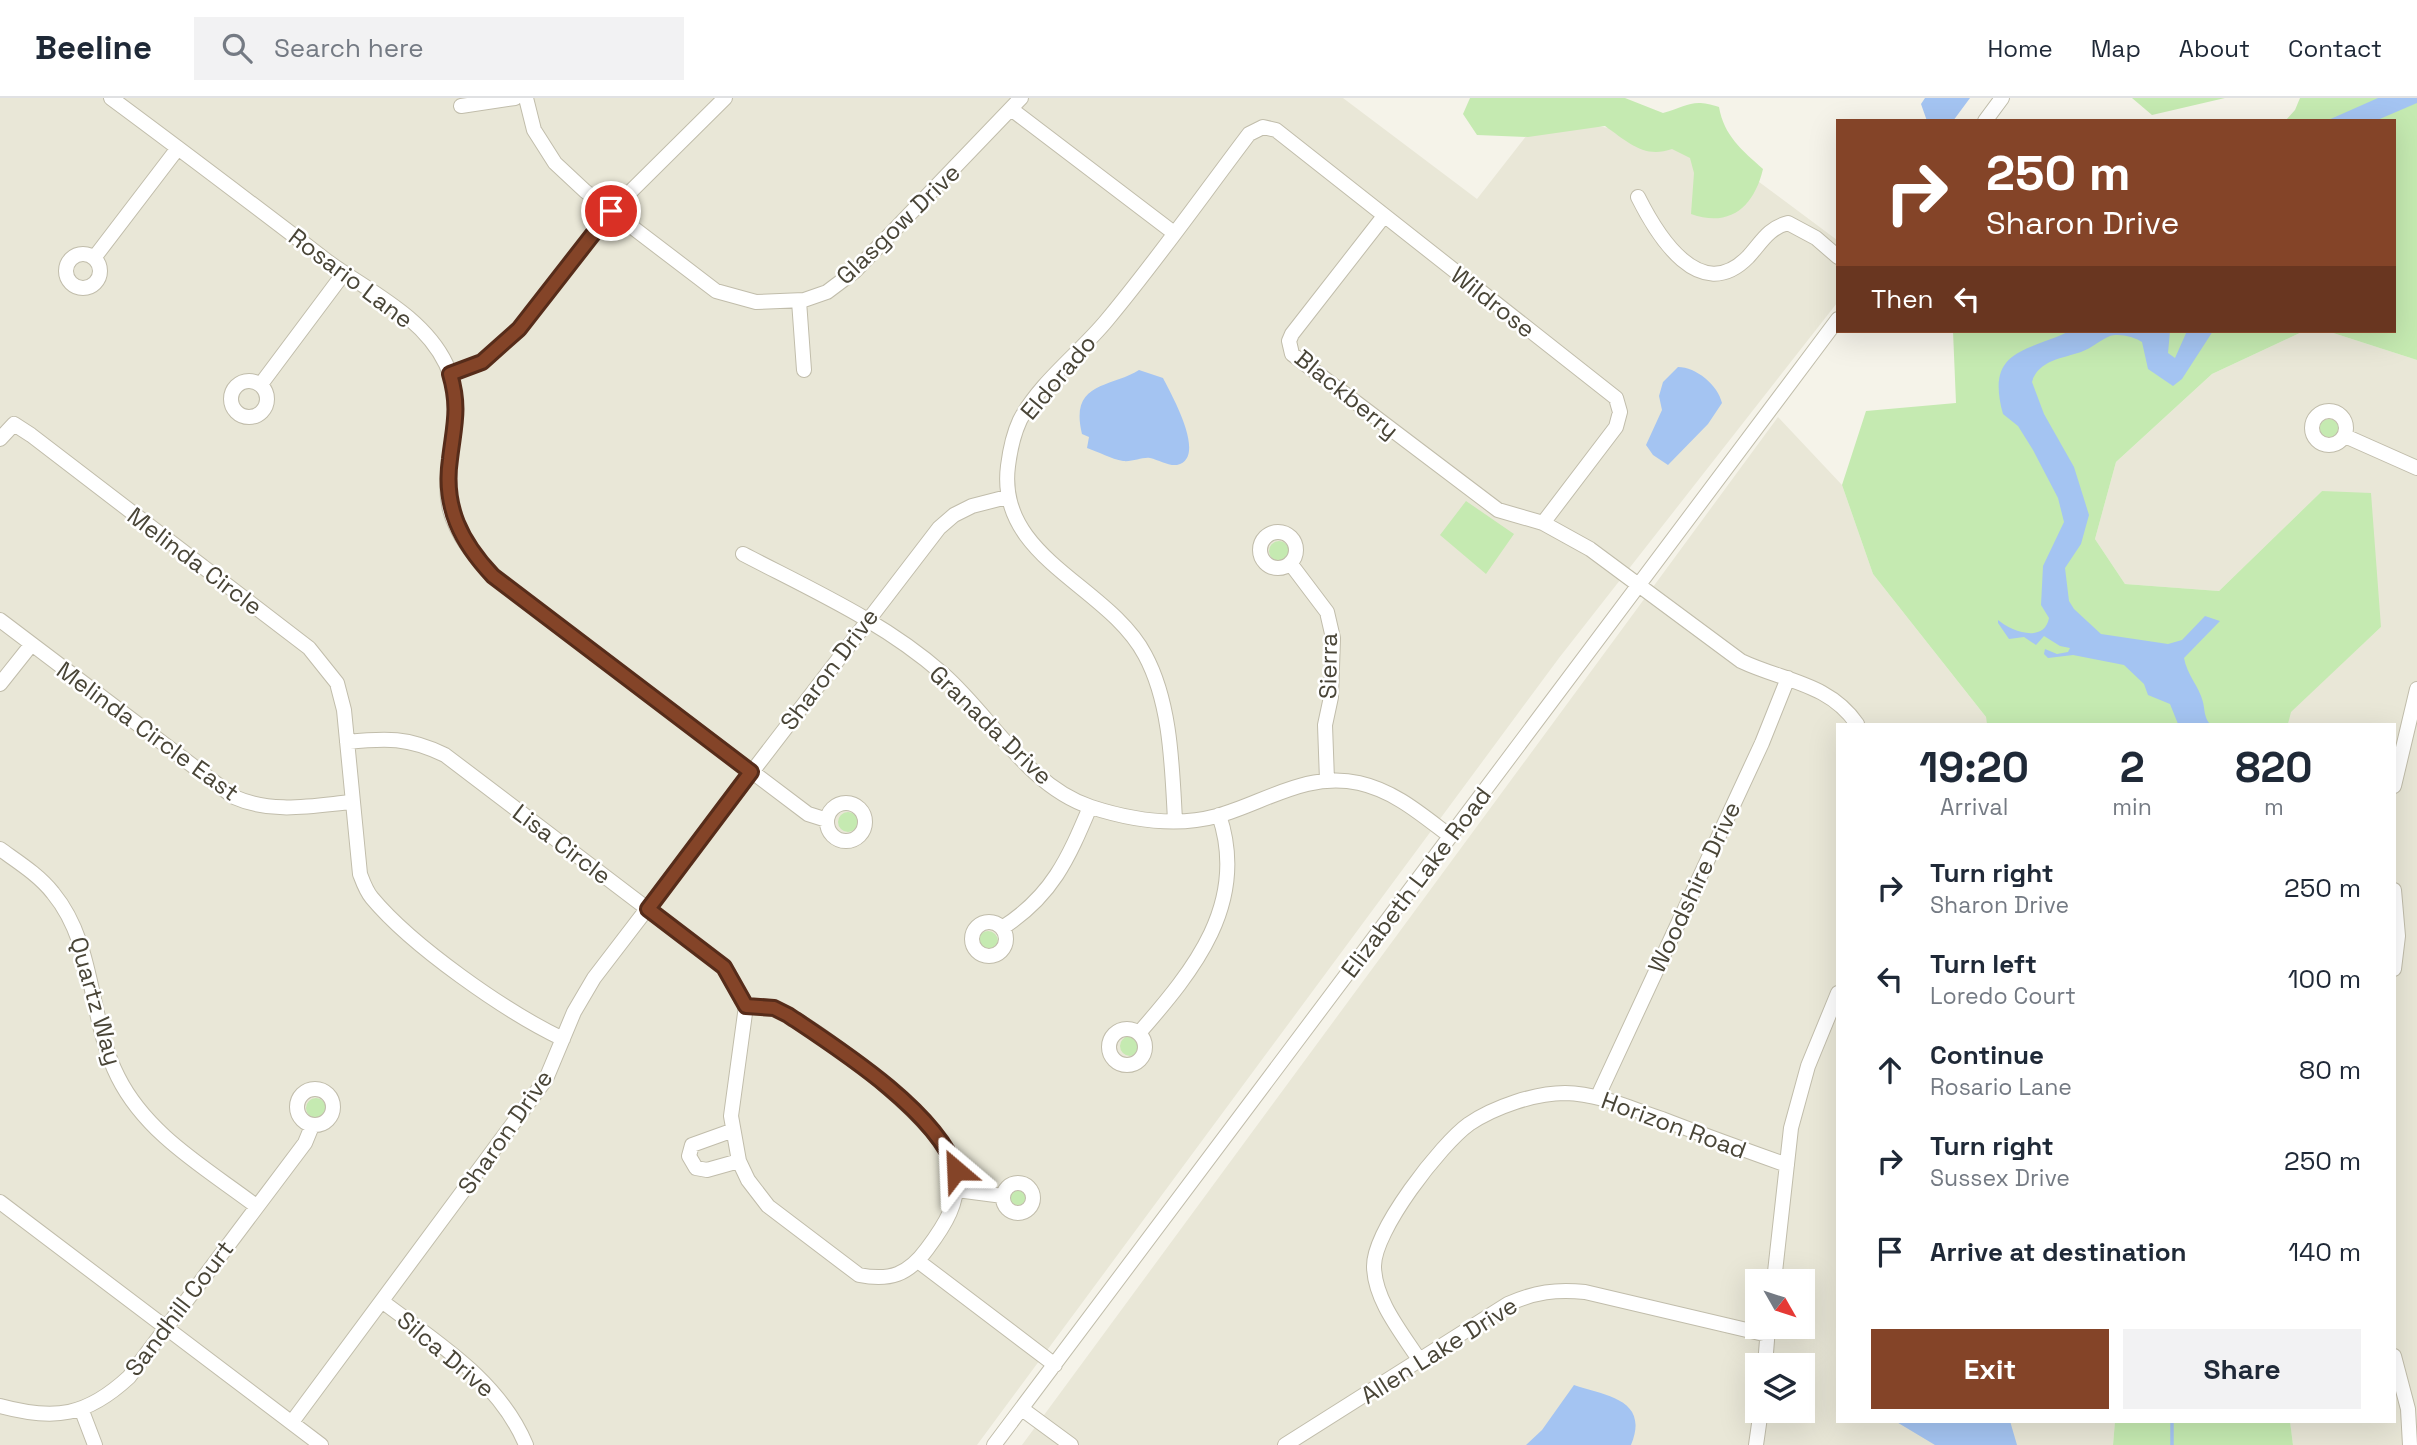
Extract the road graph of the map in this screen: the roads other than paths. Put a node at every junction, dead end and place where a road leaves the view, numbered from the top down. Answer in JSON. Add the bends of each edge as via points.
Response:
{"nodes":[{"id":1,"x":111,"y":98,"type":"edge"},
{"id":2,"x":515,"y":98,"type":"edge"},
{"id":3,"x":526,"y":98,"type":"edge"},
{"id":4,"x":724,"y":98,"type":"edge"},
{"id":5,"x":2003,"y":98,"type":"edge"},
{"id":6,"x":1016,"y":104,"type":"edge"},
{"id":7,"x":461,"y":106,"type":"dead end"},
{"id":8,"x":1987,"y":119,"type":"edge"},
{"id":9,"x":1249,"y":134,"type":"joint"},
{"id":10,"x":178,"y":148,"type":"junction"},
{"id":11,"x":1638,"y":197,"type":"dead end"},
{"id":12,"x":611,"y":211,"type":"junction"},
{"id":13,"x":1384,"y":216,"type":"junction"},
{"id":14,"x":1174,"y":233,"type":"junction"},
{"id":15,"x":1836,"y":255,"type":"edge"},
{"id":16,"x":94,"y":258,"type":"dead end"},
{"id":17,"x":344,"y":273,"type":"junction"},
{"id":18,"x":799,"y":301,"type":"junction"},
{"id":19,"x":1836,"y":322,"type":"edge"},
{"id":20,"x":804,"y":370,"type":"dead end"},
{"id":21,"x":450,"y":374,"type":"junction"},
{"id":22,"x":261,"y":384,"type":"dead end"},
{"id":23,"x":2345,"y":436,"type":"dead end"},
{"id":24,"x":0,"y":439,"type":"edge"},
{"id":25,"x":2417,"y":468,"type":"edge"},
{"id":26,"x":1007,"y":497,"type":"junction"},
{"id":27,"x":1543,"y":523,"type":"junction"},
{"id":28,"x":743,"y":554,"type":"dead end"},
{"id":29,"x":1290,"y":564,"type":"dead end"},
{"id":30,"x":1638,"y":584,"type":"junction"},
{"id":31,"x":867,"y":619,"type":"junction"},
{"id":32,"x":0,"y":620,"type":"edge"},
{"id":33,"x":31,"y":645,"type":"junction"},
{"id":34,"x":1788,"y":678,"type":"junction"},
{"id":35,"x":0,"y":684,"type":"edge"},
{"id":36,"x":2417,"y":689,"type":"edge"},
{"id":37,"x":1856,"y":723,"type":"edge"},
{"id":38,"x":347,"y":742,"type":"junction"},
{"id":39,"x":751,"y":772,"type":"junction"},
{"id":40,"x":2396,"y":778,"type":"edge"},
{"id":41,"x":1327,"y":780,"type":"junction"},
{"id":42,"x":351,"y":802,"type":"junction"},
{"id":43,"x":1090,"y":807,"type":"junction"},
{"id":44,"x":1219,"y":815,"type":"junction"},
{"id":45,"x":827,"y":820,"type":"dead end"},
{"id":46,"x":1175,"y":820,"type":"junction"},
{"id":47,"x":1450,"y":836,"type":"junction"},
{"id":48,"x":0,"y":849,"type":"edge"},
{"id":49,"x":648,"y":909,"type":"junction"},
{"id":50,"x":2396,"y":913,"type":"edge"},
{"id":51,"x":1002,"y":928,"type":"dead end"},
{"id":52,"x":2396,"y":952,"type":"edge"},
{"id":53,"x":1836,"y":998,"type":"edge"},
{"id":54,"x":746,"y":1006,"type":"junction"},
{"id":55,"x":1139,"y":1033,"type":"dead end"},
{"id":56,"x":563,"y":1039,"type":"junction"},
{"id":57,"x":1598,"y":1096,"type":"junction"},
{"id":58,"x":312,"y":1126,"type":"dead end"},
{"id":59,"x":731,"y":1131,"type":"junction"},
{"id":60,"x":739,"y":1161,"type":"junction"},
{"id":61,"x":1787,"y":1165,"type":"junction"},
{"id":62,"x":957,"y":1191,"type":"junction"},
{"id":63,"x":1003,"y":1196,"type":"dead end"},
{"id":64,"x":0,"y":1202,"type":"edge"},
{"id":65,"x":257,"y":1206,"type":"junction"},
{"id":66,"x":918,"y":1261,"type":"junction"},
{"id":67,"x":1775,"y":1269,"type":"edge"},
{"id":68,"x":383,"y":1302,"type":"junction"},
{"id":69,"x":168,"y":1326,"type":"junction"},
{"id":70,"x":1745,"y":1326,"type":"edge"},
{"id":71,"x":1420,"y":1361,"type":"junction"},
{"id":72,"x":2396,"y":1364,"type":"edge"},
{"id":73,"x":1055,"y":1365,"type":"junction"},
{"id":74,"x":0,"y":1406,"type":"edge"},
{"id":75,"x":1022,"y":1409,"type":"junction"},
{"id":76,"x":82,"y":1410,"type":"junction"},
{"id":77,"x":292,"y":1422,"type":"junction"},
{"id":78,"x":1759,"y":1423,"type":"edge"},
{"id":79,"x":2413,"y":1440,"type":"edge"},
{"id":80,"x":95,"y":1445,"type":"edge"},
{"id":81,"x":321,"y":1445,"type":"edge"},
{"id":82,"x":526,"y":1445,"type":"edge"},
{"id":83,"x":994,"y":1445,"type":"edge"},
{"id":84,"x":1071,"y":1445,"type":"edge"},
{"id":85,"x":1285,"y":1445,"type":"edge"},
{"id":86,"x":1756,"y":1445,"type":"edge"}],
"edges":[{"from":1,"to":10,"type":"street","name":"Rosario Lane"},
{"from":2,"to":7,"type":"street"},
{"from":3,"to":12,"type":"street","name":"Glasgow Drive","via":[[534,130],[555,163]]},
{"from":4,"to":12,"type":"street"},
{"from":5,"to":8,"type":"street"},
{"from":6,"to":14,"type":"street"},
{"from":6,"to":18,"type":"street","name":"Glasgow Drive","via":[[855,271],[827,292]]},
{"from":9,"to":13,"type":"street","name":"Wildrose","via":[[1263,121]]},
{"from":9,"to":14,"type":"street","name":"Eldorado"},
{"from":10,"to":16,"type":"street"},
{"from":10,"to":17,"type":"street","name":"Rosario Lane"},
{"from":11,"to":15,"type":"street","via":[[1655,232],[1670,249],[1685,263],[1710,274],[1729,272],[1777,226],[1788,223]]},
{"from":12,"to":18,"type":"street","name":"Glasgow Drive","via":[[716,291],[756,302]]},
{"from":12,"to":21,"type":"street","via":[[519,329],[482,362]]},
{"from":13,"to":27,"type":"street","name":"Wildrose","via":[[1616,398],[1626,412]]},
{"from":13,"to":27,"type":"street","name":"Blackberry","via":[[1292,334],[1292,354],[1498,510]]},
{"from":14,"to":26,"type":"street","name":"Eldorado","via":[[1107,321],[1021,419],[1010,451]]},
{"from":17,"to":21,"type":"street","name":"Rosario Lane","via":[[418,326]]},
{"from":17,"to":22,"type":"street"},
{"from":18,"to":20,"type":"street"},
{"from":19,"to":30,"type":"street","name":"Elizabeth Lake Road"},
{"from":21,"to":39,"type":"street","name":"Rosario Lane","via":[[457,399],[448,484],[450,510],[472,554],[493,576]]},
{"from":23,"to":25,"type":"street"},
{"from":24,"to":38,"type":"street","name":"Melinda Circle","via":[[14,424],[31,435],[309,648],[337,683]]},
{"from":26,"to":31,"type":"street","name":"Sharon Drive","via":[[972,506],[939,528]]},
{"from":26,"to":46,"type":"street","name":"Eldorado","via":[[1029,542],[1117,616],[1146,656],[1163,707]]},
{"from":27,"to":30,"type":"street","via":[[1590,549]]},
{"from":28,"to":31,"type":"street","name":"Granada Drive"},
{"from":29,"to":41,"type":"street","name":"Sierra","via":[[1327,612],[1333,638],[1325,725]]},
{"from":30,"to":34,"type":"street","via":[[1741,662]]},
{"from":30,"to":47,"type":"street","name":"Elizabeth Lake Road"},
{"from":31,"to":39,"type":"street","name":"Sharon Drive"},
{"from":31,"to":43,"type":"street","name":"Granada Drive","via":[[944,674],[1031,768],[1063,794]]},
{"from":32,"to":33,"type":"street","name":"Melinda Circle East"},
{"from":33,"to":35,"type":"street"},
{"from":33,"to":42,"type":"street","name":"Melinda Circle East","via":[[234,797],[277,808]]},
{"from":34,"to":37,"type":"street","via":[[1829,695]]},
{"from":34,"to":57,"type":"street","name":"Woodshire Drive"},
{"from":36,"to":40,"type":"street"},
{"from":38,"to":42,"type":"street"},
{"from":38,"to":49,"type":"street","name":"Lisa Circle","via":[[400,739],[444,755]]},
{"from":39,"to":45,"type":"street","name":"Rosario Lane","via":[[808,814]]},
{"from":39,"to":49,"type":"street","name":"Sharon Drive"},
{"from":41,"to":44,"type":"street","name":"Granada Drive","via":[[1300,785]]},
{"from":41,"to":47,"type":"street","name":"Granada Drive","via":[[1359,783],[1389,793]]},
{"from":42,"to":56,"type":"street","via":[[360,874],[369,895],[435,954],[531,1024]]},
{"from":43,"to":46,"type":"street","name":"Granada Drive","via":[[1139,820]]},
{"from":43,"to":51,"type":"street","via":[[1061,872],[1042,895]]},
{"from":44,"to":46,"type":"street","name":"Granada Drive"},
{"from":44,"to":55,"type":"street","via":[[1230,855],[1221,912],[1188,971]]},
{"from":47,"to":73,"type":"street","name":"Elizabeth Lake Road"},
{"from":48,"to":65,"type":"street","name":"Quartz Way","via":[[52,891],[70,916],[117,1075],[138,1110],[157,1131]]},
{"from":49,"to":54,"type":"street","name":"Lisa Circle","via":[[724,967]]},
{"from":49,"to":56,"type":"street","name":"Sharon Drive","via":[[585,992]]},
{"from":50,"to":52,"type":"street"},
{"from":53,"to":61,"type":"street","via":[[1799,1095]]},
{"from":54,"to":59,"type":"street"},
{"from":54,"to":62,"type":"street","via":[[774,1008],[788,1015],[920,1116],[950,1153]]},
{"from":56,"to":68,"type":"street","name":"Sharon Drive","via":[[546,1079]]},
{"from":57,"to":61,"type":"street","name":"Horizon Road"},
{"from":57,"to":71,"type":"street","name":"Horizon Road","via":[[1540,1096],[1469,1124],[1392,1212],[1373,1264],[1375,1283]]},
{"from":58,"to":65,"type":"street","name":"Sandhill Court","via":[[305,1143]]},
{"from":59,"to":60,"type":"street"},
{"from":59,"to":60,"type":"street","via":[[692,1145],[689,1156],[696,1168],[707,1170]]},
{"from":60,"to":66,"type":"street","via":[[768,1206],[859,1275],[897,1276]]},
{"from":61,"to":67,"type":"street"},
{"from":62,"to":63,"type":"street"},
{"from":62,"to":66,"type":"street","via":[[939,1233]]},
{"from":64,"to":69,"type":"street"},
{"from":65,"to":69,"type":"street","name":"Sandhill Court"},
{"from":66,"to":73,"type":"street"},
{"from":68,"to":77,"type":"street","name":"Sharon Drive"},
{"from":68,"to":82,"type":"street","name":"Silca Drive","via":[[480,1378],[505,1405]]},
{"from":69,"to":76,"type":"street","name":"Sandhill Court","via":[[129,1377]]},
{"from":69,"to":77,"type":"street"},
{"from":70,"to":71,"type":"street","name":"Allen Lake Drive","via":[[1560,1289],[1508,1304]]},
{"from":71,"to":85,"type":"street","name":"Allen Lake Drive"},
{"from":72,"to":79,"type":"street"},
{"from":73,"to":75,"type":"street","name":"Elizabeth Lake Road"},
{"from":74,"to":76,"type":"street","name":"Sandhill Court","via":[[29,1414]]},
{"from":75,"to":83,"type":"street","name":"Elizabeth Lake Road"},
{"from":75,"to":84,"type":"street"},
{"from":76,"to":80,"type":"street"},
{"from":77,"to":81,"type":"street"},
{"from":78,"to":86,"type":"street"}]}
